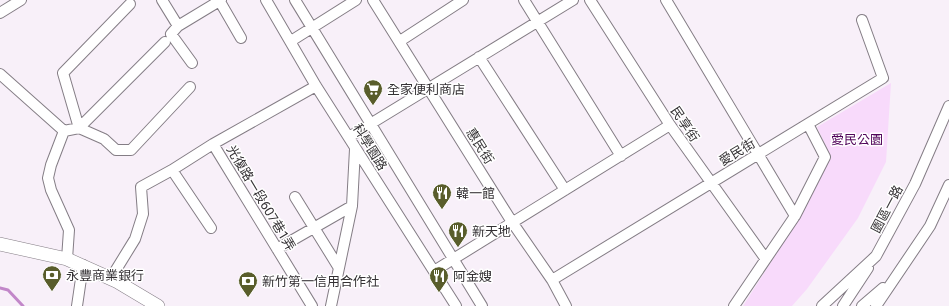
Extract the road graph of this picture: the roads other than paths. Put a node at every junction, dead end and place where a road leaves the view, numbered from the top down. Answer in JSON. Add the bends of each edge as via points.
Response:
{"nodes":[{"id":1,"x":162,"y":0,"type":"edge"},
{"id":2,"x":220,"y":0,"type":"edge"},
{"id":3,"x":266,"y":0,"type":"edge"},
{"id":4,"x":295,"y":0,"type":"edge"},
{"id":5,"x":356,"y":0,"type":"edge"},
{"id":6,"x":373,"y":0,"type":"edge"},
{"id":7,"x":463,"y":0,"type":"edge"},
{"id":8,"x":524,"y":0,"type":"edge"},
{"id":9,"x":573,"y":0,"type":"edge"},
{"id":10,"x":590,"y":0,"type":"edge"},
{"id":11,"x":666,"y":0,"type":"edge"},
{"id":12,"x":18,"y":1,"type":"edge"},
{"id":13,"x":130,"y":4,"type":"dead end"},
{"id":14,"x":0,"y":13,"type":"edge"},
{"id":15,"x":862,"y":20,"type":"dead end"},
{"id":16,"x":538,"y":22,"type":"junction"},
{"id":17,"x":178,"y":26,"type":"junction"},
{"id":18,"x":312,"y":27,"type":"junction"},
{"id":19,"x":241,"y":38,"type":"dead end"},
{"id":20,"x":291,"y":41,"type":"junction"},
{"id":21,"x":400,"y":41,"type":"junction"},
{"id":22,"x":165,"y":42,"type":"dead end"},
{"id":23,"x":479,"y":57,"type":"junction"},
{"id":24,"x":192,"y":63,"type":"dead end"},
{"id":25,"x":0,"y":74,"type":"edge"},
{"id":26,"x":316,"y":86,"type":"junction"},
{"id":27,"x":190,"y":87,"type":"dead end"},
{"id":28,"x":428,"y":88,"type":"junction"},
{"id":29,"x":949,"y":106,"type":"edge"},
{"id":30,"x":370,"y":124,"type":"junction"},
{"id":31,"x":808,"y":124,"type":"junction"},
{"id":32,"x":670,"y":125,"type":"junction"},
{"id":33,"x":79,"y":128,"type":"junction"},
{"id":34,"x":64,"y":131,"type":"junction"},
{"id":35,"x":349,"y":137,"type":"junction"},
{"id":36,"x":213,"y":144,"type":"junction"},
{"id":37,"x":355,"y":148,"type":"junction"},
{"id":38,"x":757,"y":155,"type":"junction"},
{"id":39,"x":621,"y":156,"type":"junction"},
{"id":40,"x":172,"y":170,"type":"junction"},
{"id":41,"x":711,"y":183,"type":"junction"},
{"id":42,"x":949,"y":185,"type":"edge"},
{"id":43,"x":565,"y":190,"type":"junction"},
{"id":44,"x":295,"y":197,"type":"dead end"},
{"id":45,"x":352,"y":206,"type":"junction"},
{"id":46,"x":794,"y":216,"type":"junction"},
{"id":47,"x":512,"y":222,"type":"junction"},
{"id":48,"x":315,"y":227,"type":"junction"},
{"id":49,"x":211,"y":228,"type":"dead end"},
{"id":50,"x":0,"y":244,"type":"edge"},
{"id":51,"x":277,"y":249,"type":"junction"},
{"id":52,"x":876,"y":256,"type":"junction"},
{"id":53,"x":67,"y":258,"type":"junction"},
{"id":54,"x":765,"y":258,"type":"junction"},
{"id":55,"x":452,"y":259,"type":"junction"},
{"id":56,"x":82,"y":265,"type":"junction"},
{"id":57,"x":339,"y":268,"type":"junction"},
{"id":58,"x":434,"y":271,"type":"junction"},
{"id":59,"x":111,"y":278,"type":"junction"},
{"id":60,"x":894,"y":278,"type":"junction"},
{"id":61,"x":552,"y":280,"type":"junction"},
{"id":62,"x":77,"y":306,"type":"edge"},
{"id":63,"x":158,"y":306,"type":"edge"},
{"id":64,"x":312,"y":306,"type":"edge"},
{"id":65,"x":331,"y":306,"type":"edge"},
{"id":66,"x":456,"y":306,"type":"edge"},
{"id":67,"x":482,"y":306,"type":"edge"},
{"id":68,"x":566,"y":306,"type":"edge"},
{"id":69,"x":734,"y":306,"type":"edge"},
{"id":70,"x":822,"y":306,"type":"edge"},
{"id":71,"x":843,"y":306,"type":"edge"},
{"id":72,"x":862,"y":306,"type":"edge"},
{"id":73,"x":876,"y":306,"type":"edge"}],
"edges":[{"from":1,"to":17,"type":"street"},
{"from":2,"to":17,"type":"street"},
{"from":2,"to":19,"type":"street"},
{"from":3,"to":20,"type":"street","name":"科學園路"},
{"from":4,"to":18,"type":"street","name":"科學園路"},
{"from":5,"to":18,"type":"street"},
{"from":6,"to":21,"type":"street","name":"惠民街"},
{"from":7,"to":21,"type":"street"},
{"from":8,"to":16,"type":"street"},
{"from":9,"to":16,"type":"street"},
{"from":10,"to":32,"type":"street","name":"民享街"},
{"from":11,"to":38,"type":"street"},
{"from":12,"to":14,"type":"street"},
{"from":13,"to":33,"type":"street","via":[[63,74]]},
{"from":15,"to":31,"type":"street","name":"愛民街","via":[[883,78]]},
{"from":16,"to":23,"type":"street"},
{"from":16,"to":39,"type":"street"},
{"from":17,"to":24,"type":"street","via":[[171,34]]},
{"from":18,"to":20,"type":"street"},
{"from":18,"to":30,"type":"street","name":"科學園路"},
{"from":20,"to":26,"type":"street","name":"科學園路"},
{"from":21,"to":28,"type":"street","name":"惠民街"},
{"from":22,"to":33,"type":"street"},
{"from":23,"to":28,"type":"street"},
{"from":23,"to":43,"type":"street"},
{"from":25,"to":34,"type":"street"},
{"from":26,"to":35,"type":"street","name":"科學園路"},
{"from":26,"to":36,"type":"street"},
{"from":27,"to":33,"type":"street","via":[[131,150],[116,150],[104,139]]},
{"from":28,"to":30,"type":"street"},
{"from":28,"to":47,"type":"street","name":"惠民街"},
{"from":29,"to":52,"type":"street","name":"園區一路","via":[[915,184]]},
{"from":30,"to":35,"type":"street"},
{"from":30,"to":55,"type":"street","name":"科學園路"},
{"from":31,"to":38,"type":"street","name":"愛民街"},
{"from":31,"to":46,"type":"street","via":[[825,157]]},
{"from":32,"to":39,"type":"street"},
{"from":32,"to":41,"type":"street","name":"民享街"},
{"from":33,"to":34,"type":"street"},
{"from":34,"to":53,"type":"street","via":[[48,178],[50,190],[69,230]]},
{"from":35,"to":37,"type":"street","name":"科學園路"},
{"from":36,"to":40,"type":"street","name":"光復路一段607巷1弄"},
{"from":36,"to":51,"type":"street","name":"光復路一段607巷1弄"},
{"from":37,"to":45,"type":"street"},
{"from":37,"to":58,"type":"street","name":"科學園路"},
{"from":38,"to":41,"type":"street","name":"愛民街"},
{"from":38,"to":46,"type":"street"},
{"from":39,"to":43,"type":"street"},
{"from":40,"to":49,"type":"street"},
{"from":40,"to":59,"type":"street","name":"光復路一段607巷1弄","via":[[141,187],[143,214],[135,239]]},
{"from":41,"to":54,"type":"street","name":"民享街"},
{"from":41,"to":61,"type":"street","name":"愛民街"},
{"from":42,"to":60,"type":"street","via":[[930,226]]},
{"from":43,"to":47,"type":"street"},
{"from":44,"to":48,"type":"street"},
{"from":45,"to":48,"type":"street"},
{"from":45,"to":57,"type":"street"},
{"from":46,"to":54,"type":"street"},
{"from":47,"to":55,"type":"street"},
{"from":47,"to":61,"type":"street","name":"惠民街"},
{"from":48,"to":51,"type":"street"},
{"from":48,"to":57,"type":"street"},
{"from":50,"to":53,"type":"main road"},
{"from":51,"to":64,"type":"street","name":"光復路一段607巷1弄"},
{"from":52,"to":70,"type":"street","name":"園區一路"},
{"from":52,"to":71,"type":"street"},
{"from":53,"to":56,"type":"main road"},
{"from":54,"to":69,"type":"street"},
{"from":55,"to":58,"type":"street"},
{"from":55,"to":67,"type":"street","name":"科學園路"},
{"from":56,"to":59,"type":"main road"},
{"from":56,"to":62,"type":"street"},
{"from":57,"to":65,"type":"street"},
{"from":58,"to":66,"type":"street","name":"科學園路"},
{"from":59,"to":63,"type":"main road"},
{"from":60,"to":72,"type":"street"},
{"from":60,"to":73,"type":"street"},
{"from":61,"to":68,"type":"street","name":"惠民街"}]}
